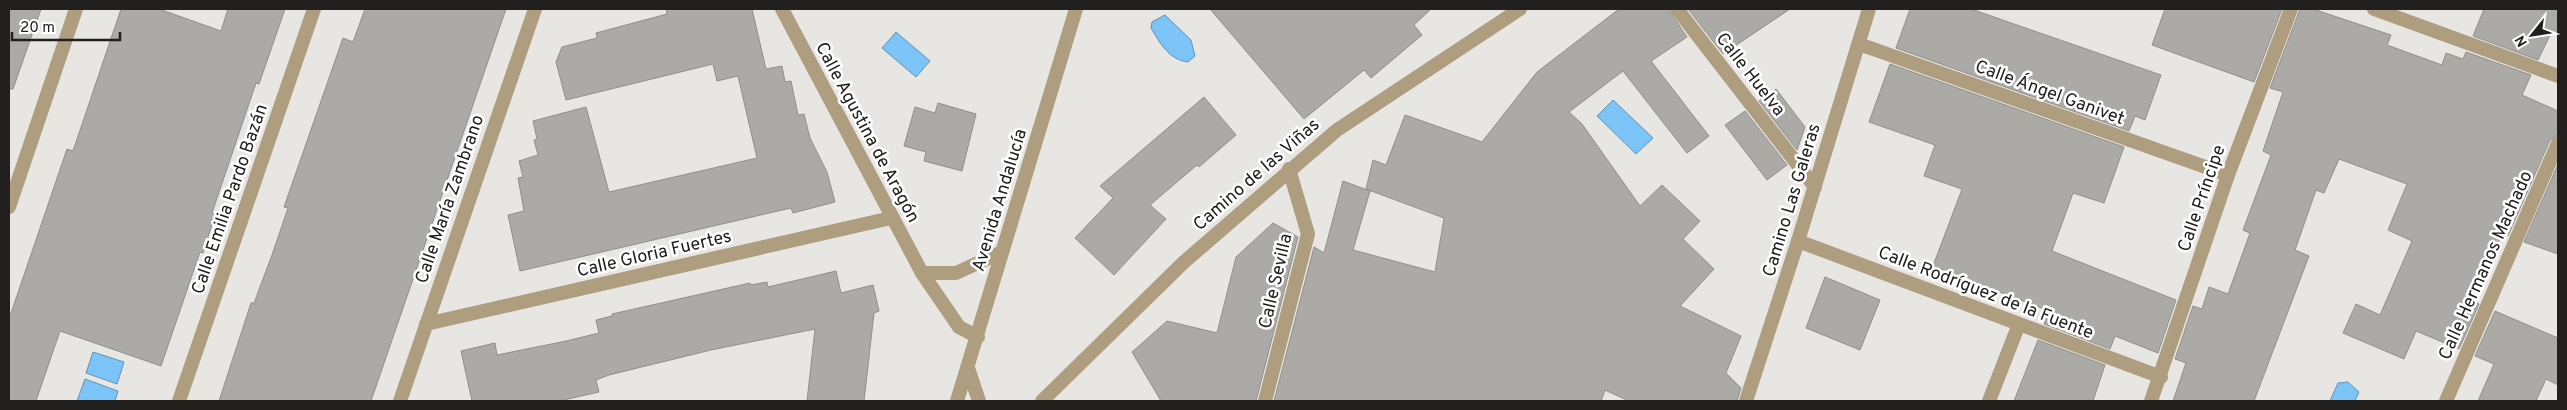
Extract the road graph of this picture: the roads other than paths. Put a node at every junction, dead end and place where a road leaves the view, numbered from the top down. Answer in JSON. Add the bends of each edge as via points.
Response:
{"nodes":[{"id":1,"x":76,"y":9,"type":"edge"},
{"id":2,"x":314,"y":9,"type":"edge"},
{"id":3,"x":534,"y":9,"type":"edge"},
{"id":4,"x":782,"y":9,"type":"edge"},
{"id":5,"x":1076,"y":9,"type":"edge"},
{"id":6,"x":1520,"y":9,"type":"edge"},
{"id":7,"x":1677,"y":9,"type":"edge"},
{"id":8,"x":1870,"y":9,"type":"edge"},
{"id":9,"x":2291,"y":9,"type":"edge"},
{"id":10,"x":2374,"y":9,"type":"edge"},
{"id":11,"x":1859,"y":44,"type":"junction"},
{"id":12,"x":2558,"y":76,"type":"edge"},
{"id":13,"x":2558,"y":143,"type":"edge"},
{"id":14,"x":1288,"y":170,"type":"junction"},
{"id":15,"x":2228,"y":175,"type":"junction"},
{"id":16,"x":1815,"y":187,"type":"junction"},
{"id":17,"x":9,"y":207,"type":"edge"},
{"id":18,"x":891,"y":218,"type":"junction"},
{"id":19,"x":1798,"y":241,"type":"junction"},
{"id":20,"x":1002,"y":252,"type":"junction"},
{"id":21,"x":922,"y":272,"type":"junction"},
{"id":22,"x":426,"y":324,"type":"junction"},
{"id":23,"x":2019,"y":324,"type":"junction"},
{"id":24,"x":978,"y":337,"type":"junction"},
{"id":25,"x":968,"y":368,"type":"junction"},
{"id":26,"x":2161,"y":378,"type":"junction"},
{"id":27,"x":179,"y":401,"type":"edge"},
{"id":28,"x":400,"y":401,"type":"edge"},
{"id":29,"x":957,"y":401,"type":"edge"},
{"id":30,"x":980,"y":401,"type":"edge"},
{"id":31,"x":1042,"y":401,"type":"edge"},
{"id":32,"x":1265,"y":401,"type":"edge"},
{"id":33,"x":1746,"y":401,"type":"edge"},
{"id":34,"x":1989,"y":401,"type":"edge"},
{"id":35,"x":2152,"y":401,"type":"edge"},
{"id":36,"x":2446,"y":401,"type":"edge"}],
"edges":[{"from":1,"to":17,"type":"street"},
{"from":2,"to":27,"type":"street","name":"Calle Emilia Pardo Bazán"},
{"from":3,"to":22,"type":"street","name":"Calle María Zambrano"},
{"from":4,"to":18,"type":"street","name":"Calle Agustina de Aragón"},
{"from":5,"to":20,"type":"street","name":"Avenida Andalucía"},
{"from":6,"to":14,"type":"street","name":"Camino de las Viñas","via":[[1337,130]]},
{"from":7,"to":16,"type":"street","name":"Calle Huelva"},
{"from":8,"to":11,"type":"street","name":"Camino Las Galeras"},
{"from":9,"to":15,"type":"street","name":"Calle Príncipe"},
{"from":10,"to":12,"type":"street"},
{"from":11,"to":15,"type":"street","name":"Calle Ángel Ganivet"},
{"from":11,"to":16,"type":"street","name":"Camino Las Galeras"},
{"from":13,"to":36,"type":"street","name":"Calle Hermanos Machado"},
{"from":14,"to":31,"type":"street","name":"Camino de las Viñas","via":[[1184,262]]},
{"from":14,"to":32,"type":"street","name":"Calle Sevilla","via":[[1308,234]]},
{"from":15,"to":26,"type":"street","name":"Calle Príncipe"},
{"from":16,"to":19,"type":"street","name":"Camino Las Galeras"},
{"from":18,"to":21,"type":"street","name":"Calle Agustina de Aragón"},
{"from":18,"to":22,"type":"street","name":"Calle Gloria Fuertes"},
{"from":19,"to":23,"type":"street","name":"Calle Rodríguez de la Fuente"},
{"from":19,"to":33,"type":"street","name":"Camino Las Galeras"},
{"from":20,"to":21,"type":"street","via":[[956,273]]},
{"from":20,"to":24,"type":"street","name":"Avenida Andalucía"},
{"from":21,"to":24,"type":"street","name":"Calle Agustina de Aragón","via":[[959,327]]},
{"from":22,"to":28,"type":"street","name":"Calle María Zambrano"},
{"from":23,"to":26,"type":"street","name":"Calle Rodríguez de la Fuente"},
{"from":23,"to":34,"type":"street"},
{"from":24,"to":25,"type":"street","name":"Avenida Andalucía"},
{"from":25,"to":29,"type":"street","name":"Avenida Andalucía"},
{"from":25,"to":30,"type":"street"},
{"from":26,"to":35,"type":"street","name":"Calle Príncipe"}]}
